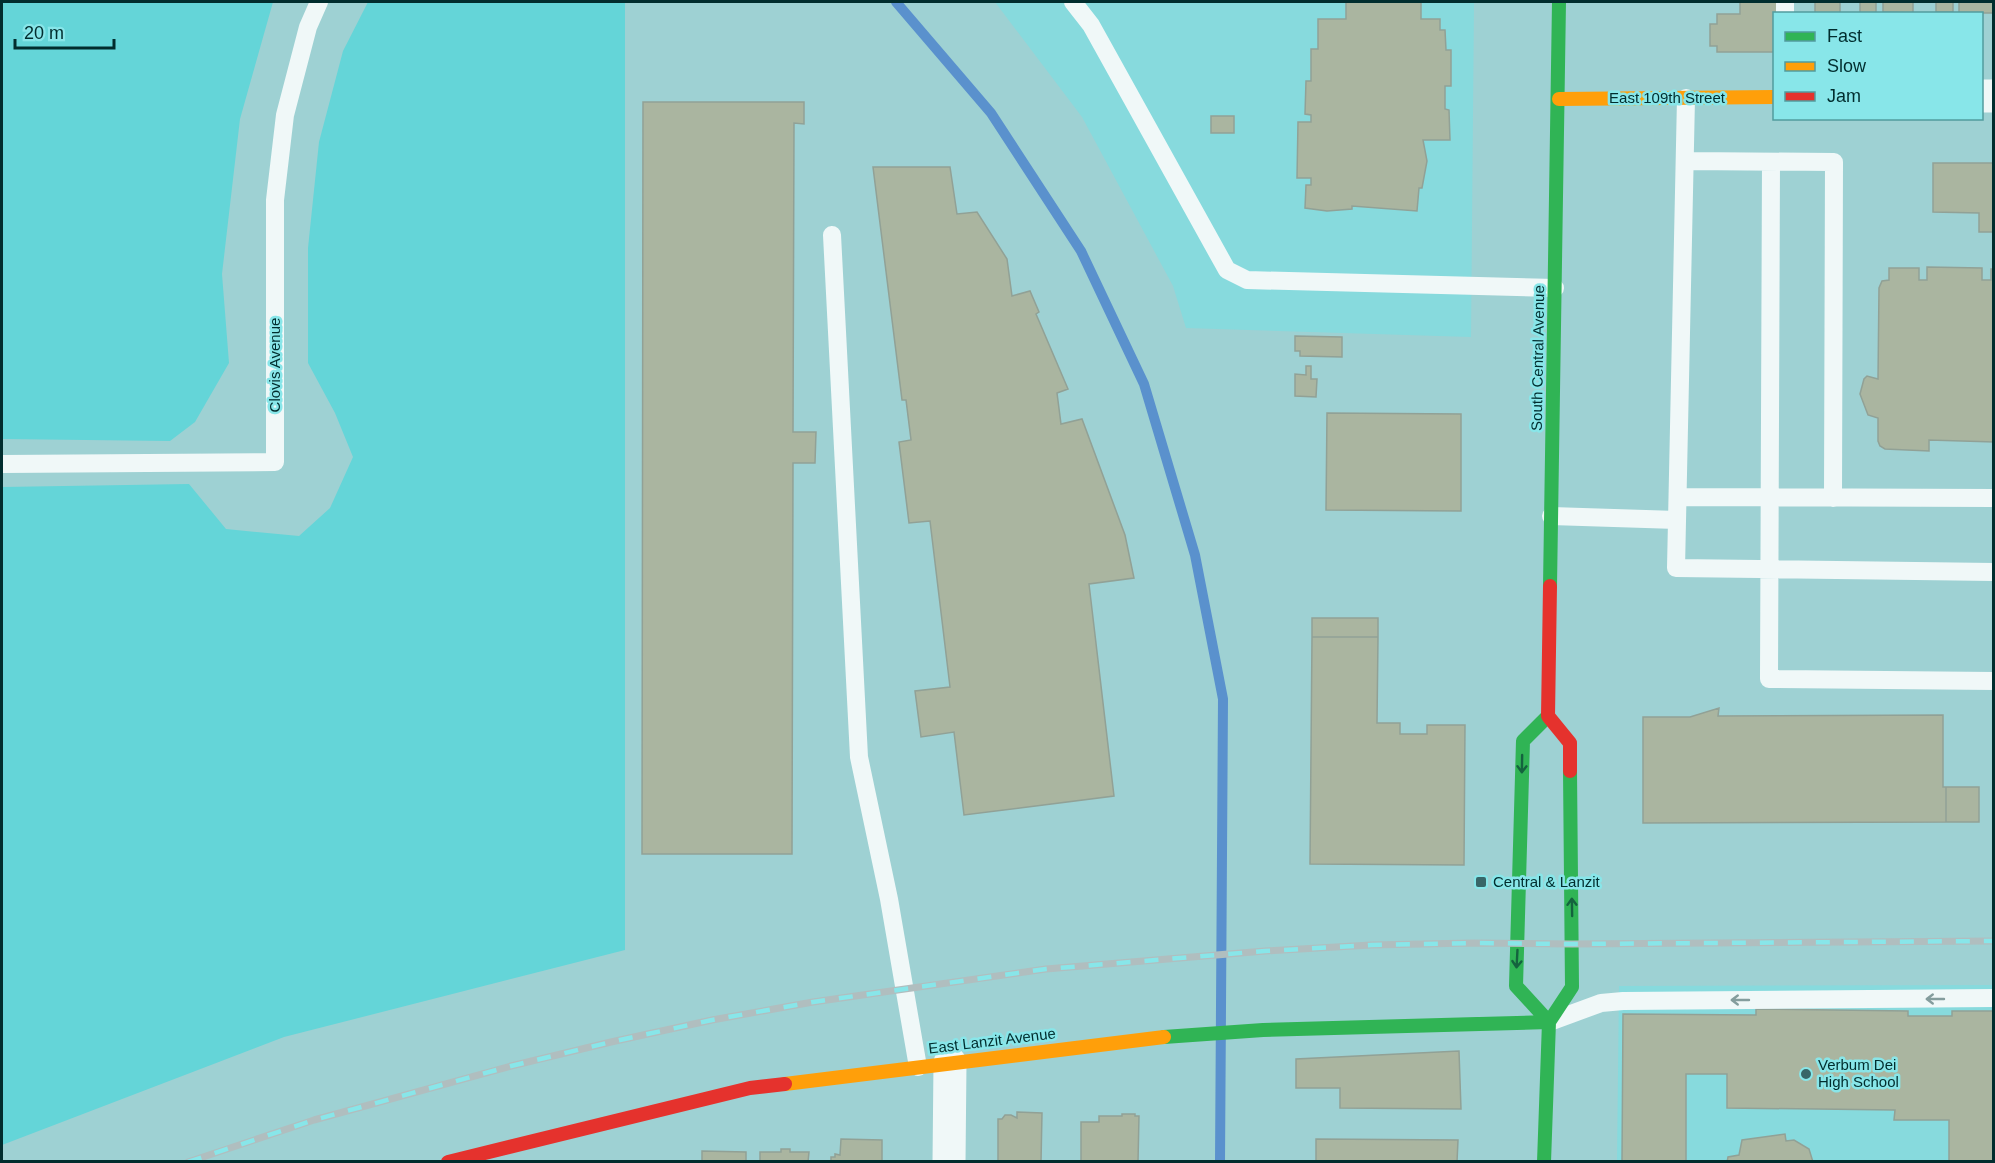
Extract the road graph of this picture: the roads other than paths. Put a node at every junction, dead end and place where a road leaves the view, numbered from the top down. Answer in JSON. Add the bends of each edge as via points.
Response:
{"nodes":[{"id":1,"x":319,"y":2,"type":"edge"},
{"id":2,"x":1559,"y":2,"type":"edge"},
{"id":3,"x":1075,"y":3,"type":"edge"},
{"id":4,"x":1773,"y":97,"type":"edge"},
{"id":5,"x":1686,"y":98,"type":"junction"},
{"id":6,"x":1558,"y":99,"type":"junction"},
{"id":7,"x":1686,"y":161,"type":"junction"},
{"id":8,"x":1771,"y":162,"type":"junction"},
{"id":9,"x":832,"y":235,"type":"dead end"},
{"id":10,"x":1555,"y":288,"type":"junction"},
{"id":11,"x":2,"y":464,"type":"edge"},
{"id":12,"x":1678,"y":497,"type":"junction"},
{"id":13,"x":1770,"y":498,"type":"junction"},
{"id":14,"x":1833,"y":498,"type":"junction"},
{"id":15,"x":1994,"y":498,"type":"edge"},
{"id":16,"x":1551,"y":516,"type":"junction"},
{"id":17,"x":1677,"y":520,"type":"junction"},
{"id":18,"x":1770,"y":570,"type":"junction"},
{"id":19,"x":1994,"y":573,"type":"edge"},
{"id":20,"x":1994,"y":681,"type":"edge"},
{"id":21,"x":1548,"y":716,"type":"junction"},
{"id":22,"x":1994,"y":998,"type":"edge"},
{"id":23,"x":1549,"y":1022,"type":"junction"},
{"id":24,"x":950,"y":1063,"type":"junction"},
{"id":25,"x":918,"y":1067,"type":"junction"},
{"id":26,"x":448,"y":1161,"type":"edge"},
{"id":27,"x":949,"y":1161,"type":"edge"},
{"id":28,"x":1544,"y":1161,"type":"edge"}],
"edges":[{"from":1,"to":11,"type":"lane","name":"Clovis Avenue","via":[[308,27],[285,115],[275,200],[275,462]]},
{"from":2,"to":6,"type":"main road","name":"South Central Avenue"},
{"from":3,"to":10,"type":"lane","via":[[1091,25],[1227,270],[1247,280]]},
{"from":4,"to":5,"type":"main road","name":"East 109th Street"},
{"from":5,"to":6,"type":"main road","name":"East 109th Street"},
{"from":5,"to":7,"type":"lane"},
{"from":6,"to":10,"type":"main road","name":"South Central Avenue"},
{"from":7,"to":8,"type":"lane"},
{"from":7,"to":12,"type":"lane"},
{"from":8,"to":13,"type":"lane"},
{"from":8,"to":14,"type":"lane","via":[[1834,162]]},
{"from":9,"to":25,"type":"lane","via":[[859,757]]},
{"from":10,"to":16,"type":"main road","name":"South Central Avenue"},
{"from":12,"to":13,"type":"lane"},
{"from":12,"to":17,"type":"lane"},
{"from":13,"to":14,"type":"lane"},
{"from":13,"to":18,"type":"lane"},
{"from":14,"to":15,"type":"lane"},
{"from":16,"to":17,"type":"lane"},
{"from":16,"to":21,"type":"main road","name":"South Central Avenue"},
{"from":17,"to":18,"type":"lane","via":[[1676,568]]},
{"from":18,"to":19,"type":"lane"},
{"from":18,"to":20,"type":"lane","via":[[1770,678]]},
{"from":23,"to":21,"type":"main road","one_way":true,"via":[[1572,987],[1572,932],[1570,743]]},
{"from":21,"to":23,"type":"main road","one_way":true,"via":[[1523,741],[1516,986]]},
{"from":22,"to":23,"type":"lane","one_way":true,"via":[[1623,1001],[1601,1003]]},
{"from":23,"to":24,"type":"main road","name":"East Lanzit Avenue","via":[[1182,1035]]},
{"from":23,"to":28,"type":"main road"},
{"from":24,"to":25,"type":"main road","name":"East Lanzit Avenue"},
{"from":24,"to":27,"type":"street"},
{"from":25,"to":26,"type":"main road","name":"East Lanzit Avenue","via":[[750,1088]]}]}
